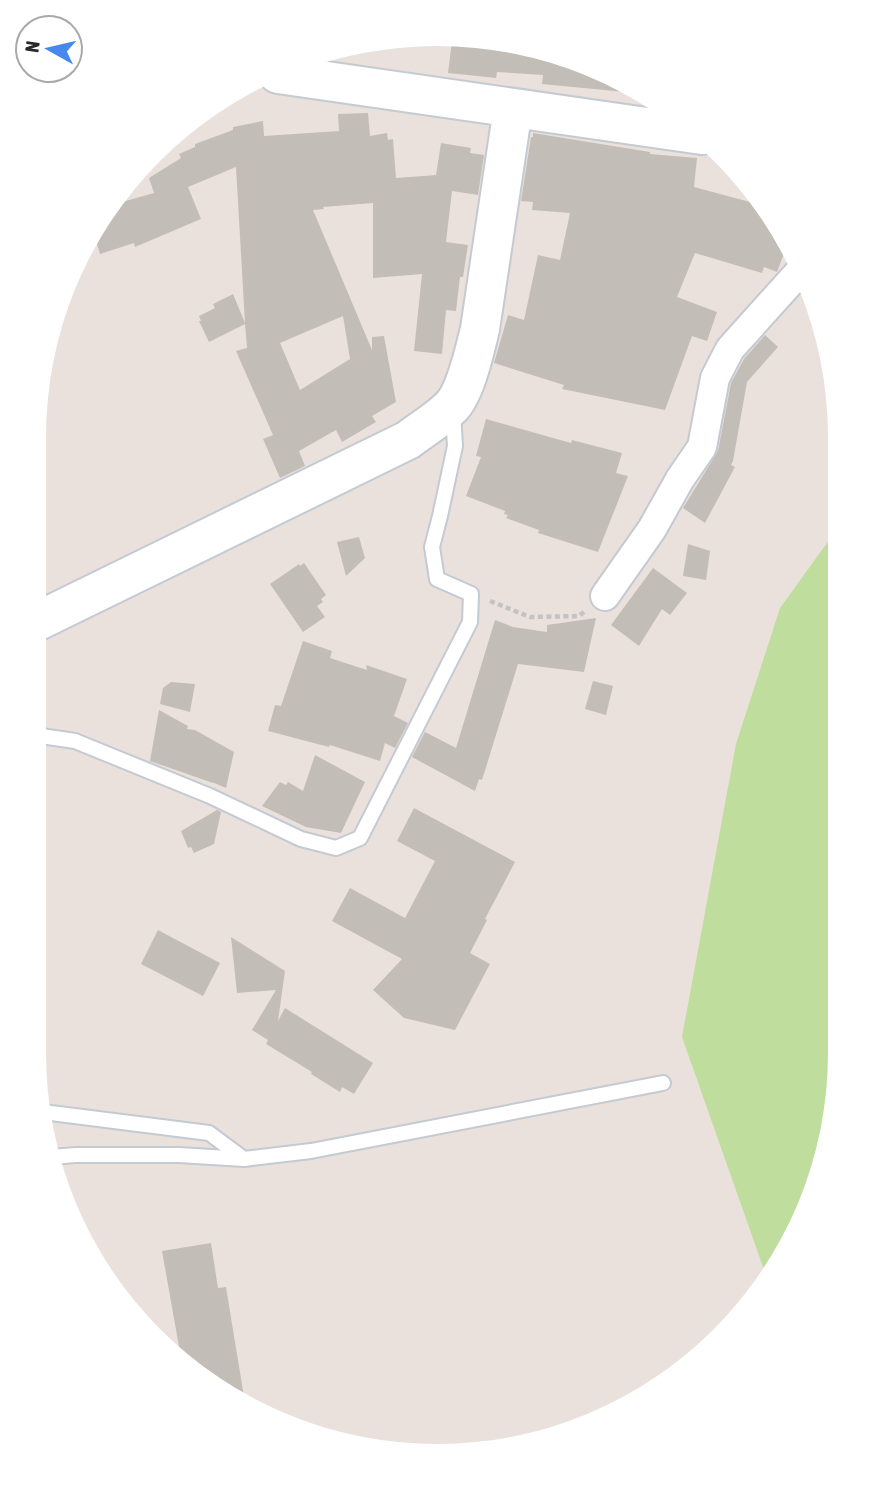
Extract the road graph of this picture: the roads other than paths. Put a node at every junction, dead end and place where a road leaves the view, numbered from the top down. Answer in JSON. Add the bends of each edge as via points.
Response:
{"nodes":[{"id":1,"x":287,"y":75,"type":"edge"},
{"id":2,"x":513,"y":108,"type":"junction"},
{"id":3,"x":682,"y":132,"type":"edge"},
{"id":4,"x":794,"y":277,"type":"edge"},
{"id":5,"x":453,"y":405,"type":"junction"},
{"id":6,"x":605,"y":596,"type":"road end"},
{"id":7,"x":46,"y":617,"type":"edge"},
{"id":8,"x":46,"y":737,"type":"edge"},
{"id":9,"x":663,"y":1083,"type":"dead end"},
{"id":10,"x":51,"y":1113,"type":"edge"},
{"id":11,"x":60,"y":1156,"type":"edge"},
{"id":12,"x":244,"y":1159,"type":"junction"}],
"edges":[{"from":1,"to":2,"type":"street"},
{"from":2,"to":3,"type":"street"},
{"from":2,"to":5,"type":"street","via":[[480,329],[474,358]]},
{"from":4,"to":6,"type":"street","via":[[730,349],[715,378],[702,447]]},
{"from":5,"to":7,"type":"street","via":[[408,440]]},
{"from":5,"to":8,"type":"lane","via":[[456,446],[432,547],[437,579],[471,594],[470,622],[360,838],[336,848],[301,839],[75,741]]},
{"from":9,"to":12,"type":"lane","via":[[311,1151]]},
{"from":10,"to":12,"type":"lane","via":[[209,1133]]},
{"from":11,"to":12,"type":"lane"}]}
